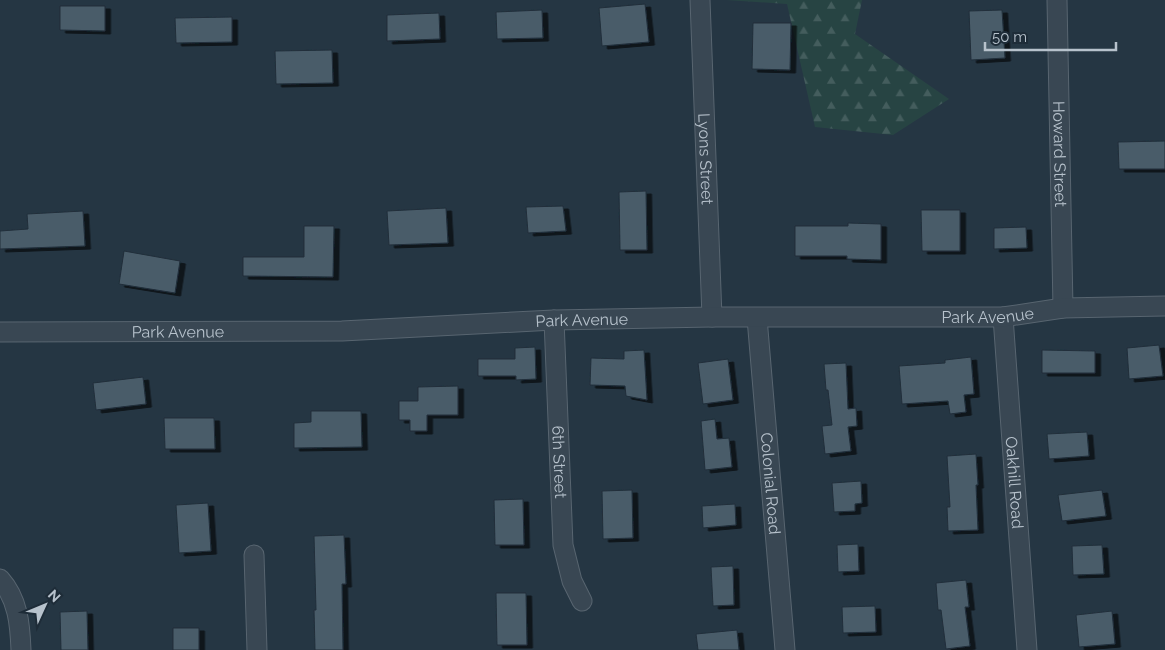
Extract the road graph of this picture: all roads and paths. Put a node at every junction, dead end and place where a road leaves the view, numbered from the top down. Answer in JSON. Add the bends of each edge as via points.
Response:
{"nodes":[{"id":1,"x":700,"y":0,"type":"edge"},
{"id":2,"x":1057,"y":0,"type":"edge"},
{"id":3,"x":1165,"y":306,"type":"edge"},
{"id":4,"x":1063,"y":308,"type":"junction"},
{"id":5,"x":712,"y":317,"type":"junction"},
{"id":6,"x":1003,"y":317,"type":"junction"},
{"id":7,"x":757,"y":318,"type":"junction"},
{"id":8,"x":554,"y":320,"type":"junction"},
{"id":9,"x":0,"y":332,"type":"edge"},
{"id":10,"x":254,"y":554,"type":"dead end"},
{"id":11,"x":0,"y":579,"type":"edge"},
{"id":12,"x":582,"y":600,"type":"dead end"},
{"id":13,"x":21,"y":650,"type":"edge"},
{"id":14,"x":257,"y":650,"type":"edge"},
{"id":15,"x":785,"y":650,"type":"edge"},
{"id":16,"x":1027,"y":650,"type":"edge"}],
"edges":[{"from":1,"to":5,"type":"street","name":"Lyons Street"},
{"from":2,"to":4,"type":"street","name":"Howard Street"},
{"from":3,"to":4,"type":"street","name":"Park Avenue"},
{"from":4,"to":6,"type":"street","name":"Park Avenue"},
{"from":5,"to":7,"type":"street","name":"Park Avenue"},
{"from":5,"to":8,"type":"street","name":"Park Avenue"},
{"from":6,"to":7,"type":"street","name":"Park Avenue"},
{"from":6,"to":16,"type":"street","name":"Oakhill Road"},
{"from":7,"to":15,"type":"street","name":"Colonial Road"},
{"from":8,"to":9,"type":"street","name":"Park Avenue","via":[[342,331]]},
{"from":8,"to":12,"type":"street","name":"6th Street","via":[[563,545],[572,580]]},
{"from":10,"to":14,"type":"street"},
{"from":11,"to":13,"type":"street","via":[[16,606]]}]}
